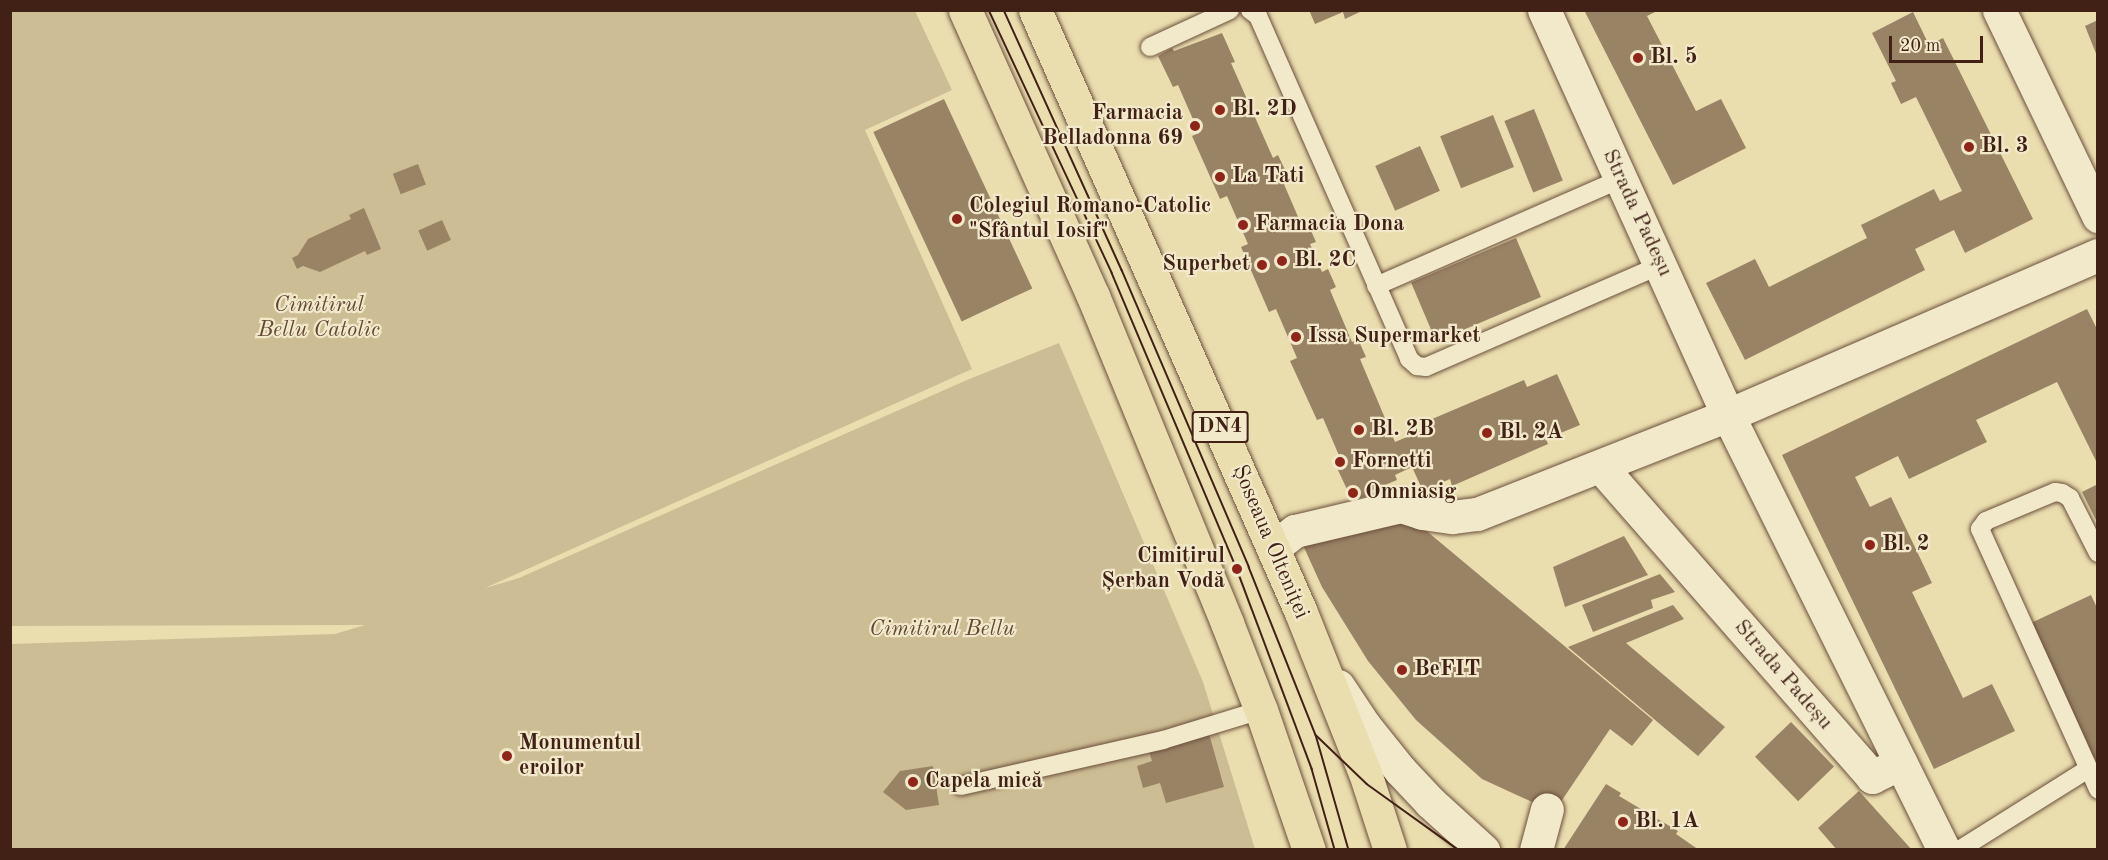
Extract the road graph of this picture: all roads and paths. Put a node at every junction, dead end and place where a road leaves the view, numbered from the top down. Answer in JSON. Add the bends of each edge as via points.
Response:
{"nodes":[{"id":1,"x":965,"y":10,"type":"edge"},
{"id":2,"x":1035,"y":10,"type":"edge"},
{"id":3,"x":1230,"y":10,"type":"edge"},
{"id":4,"x":1250,"y":10,"type":"edge"},
{"id":5,"x":1544,"y":10,"type":"edge"},
{"id":6,"x":1999,"y":10,"type":"edge"},
{"id":7,"x":1150,"y":47,"type":"dead end"},
{"id":8,"x":1621,"y":179,"type":"junction"},
{"id":9,"x":2097,"y":216,"type":"edge"},
{"id":10,"x":2097,"y":255,"type":"edge"},
{"id":11,"x":1661,"y":265,"type":"junction"},
{"id":12,"x":1376,"y":286,"type":"junction"},
{"id":13,"x":1728,"y":415,"type":"junction"},
{"id":14,"x":1601,"y":467,"type":"junction"},
{"id":15,"x":1273,"y":548,"type":"junction"},
{"id":16,"x":2097,"y":553,"type":"edge"},
{"id":17,"x":1321,"y":660,"type":"junction"},
{"id":18,"x":1261,"y":710,"type":"junction"},
{"id":19,"x":1901,"y":763,"type":"junction"},
{"id":20,"x":2088,"y":769,"type":"junction"},
{"id":21,"x":961,"y":786,"type":"dead end"},
{"id":22,"x":2097,"y":789,"type":"edge"},
{"id":23,"x":1547,"y":808,"type":"dead end"},
{"id":24,"x":1309,"y":849,"type":"edge"},
{"id":25,"x":1390,"y":849,"type":"edge"},
{"id":26,"x":1484,"y":849,"type":"edge"},
{"id":27,"x":1536,"y":849,"type":"edge"},
{"id":28,"x":1944,"y":849,"type":"edge"},
{"id":29,"x":1959,"y":849,"type":"edge"}],
"edges":[{"from":1,"to":18,"type":"main road","via":[[1093,296]]},
{"from":2,"to":15,"type":"main road","name":"Șoseaua Olteniței","number":"DN4"},
{"from":3,"to":7,"type":"lane"},
{"from":4,"to":12,"type":"lane","via":[[1258,16]]},
{"from":5,"to":8,"type":"street","name":"Strada Padeșu"},
{"from":6,"to":9,"type":"street"},
{"from":8,"to":11,"type":"street","name":"Strada Padeșu"},
{"from":8,"to":12,"type":"lane"},
{"from":10,"to":13,"type":"street"},
{"from":11,"to":12,"type":"lane","via":[[1426,367],[1409,359]]},
{"from":11,"to":13,"type":"street","name":"Strada Padeșu"},
{"from":13,"to":14,"type":"street"},
{"from":13,"to":19,"type":"street","name":"Strada Padeșu"},
{"from":14,"to":15,"type":"street","via":[[1477,514],[1452,517],[1401,506],[1295,531]]},
{"from":14,"to":19,"type":"street","name":"Strada Padeșu","via":[[1872,777]]},
{"from":15,"to":17,"type":"main road","name":"Șoseaua Olteniței","number":"DN4"},
{"from":16,"to":20,"type":"lane","via":[[2070,498],[2062,492],[1986,521],[1980,529]]},
{"from":17,"to":25,"type":"main road","name":"Șoseaua Olteniței","number":"DN4"},
{"from":17,"to":26,"type":"street","via":[[1400,770]]},
{"from":18,"to":21,"type":"lane","via":[[1163,740]]},
{"from":18,"to":24,"type":"main road"},
{"from":19,"to":28,"type":"street","name":"Strada Padeșu"},
{"from":20,"to":22,"type":"lane"},
{"from":20,"to":29,"type":"lane"},
{"from":23,"to":27,"type":"street"}]}
